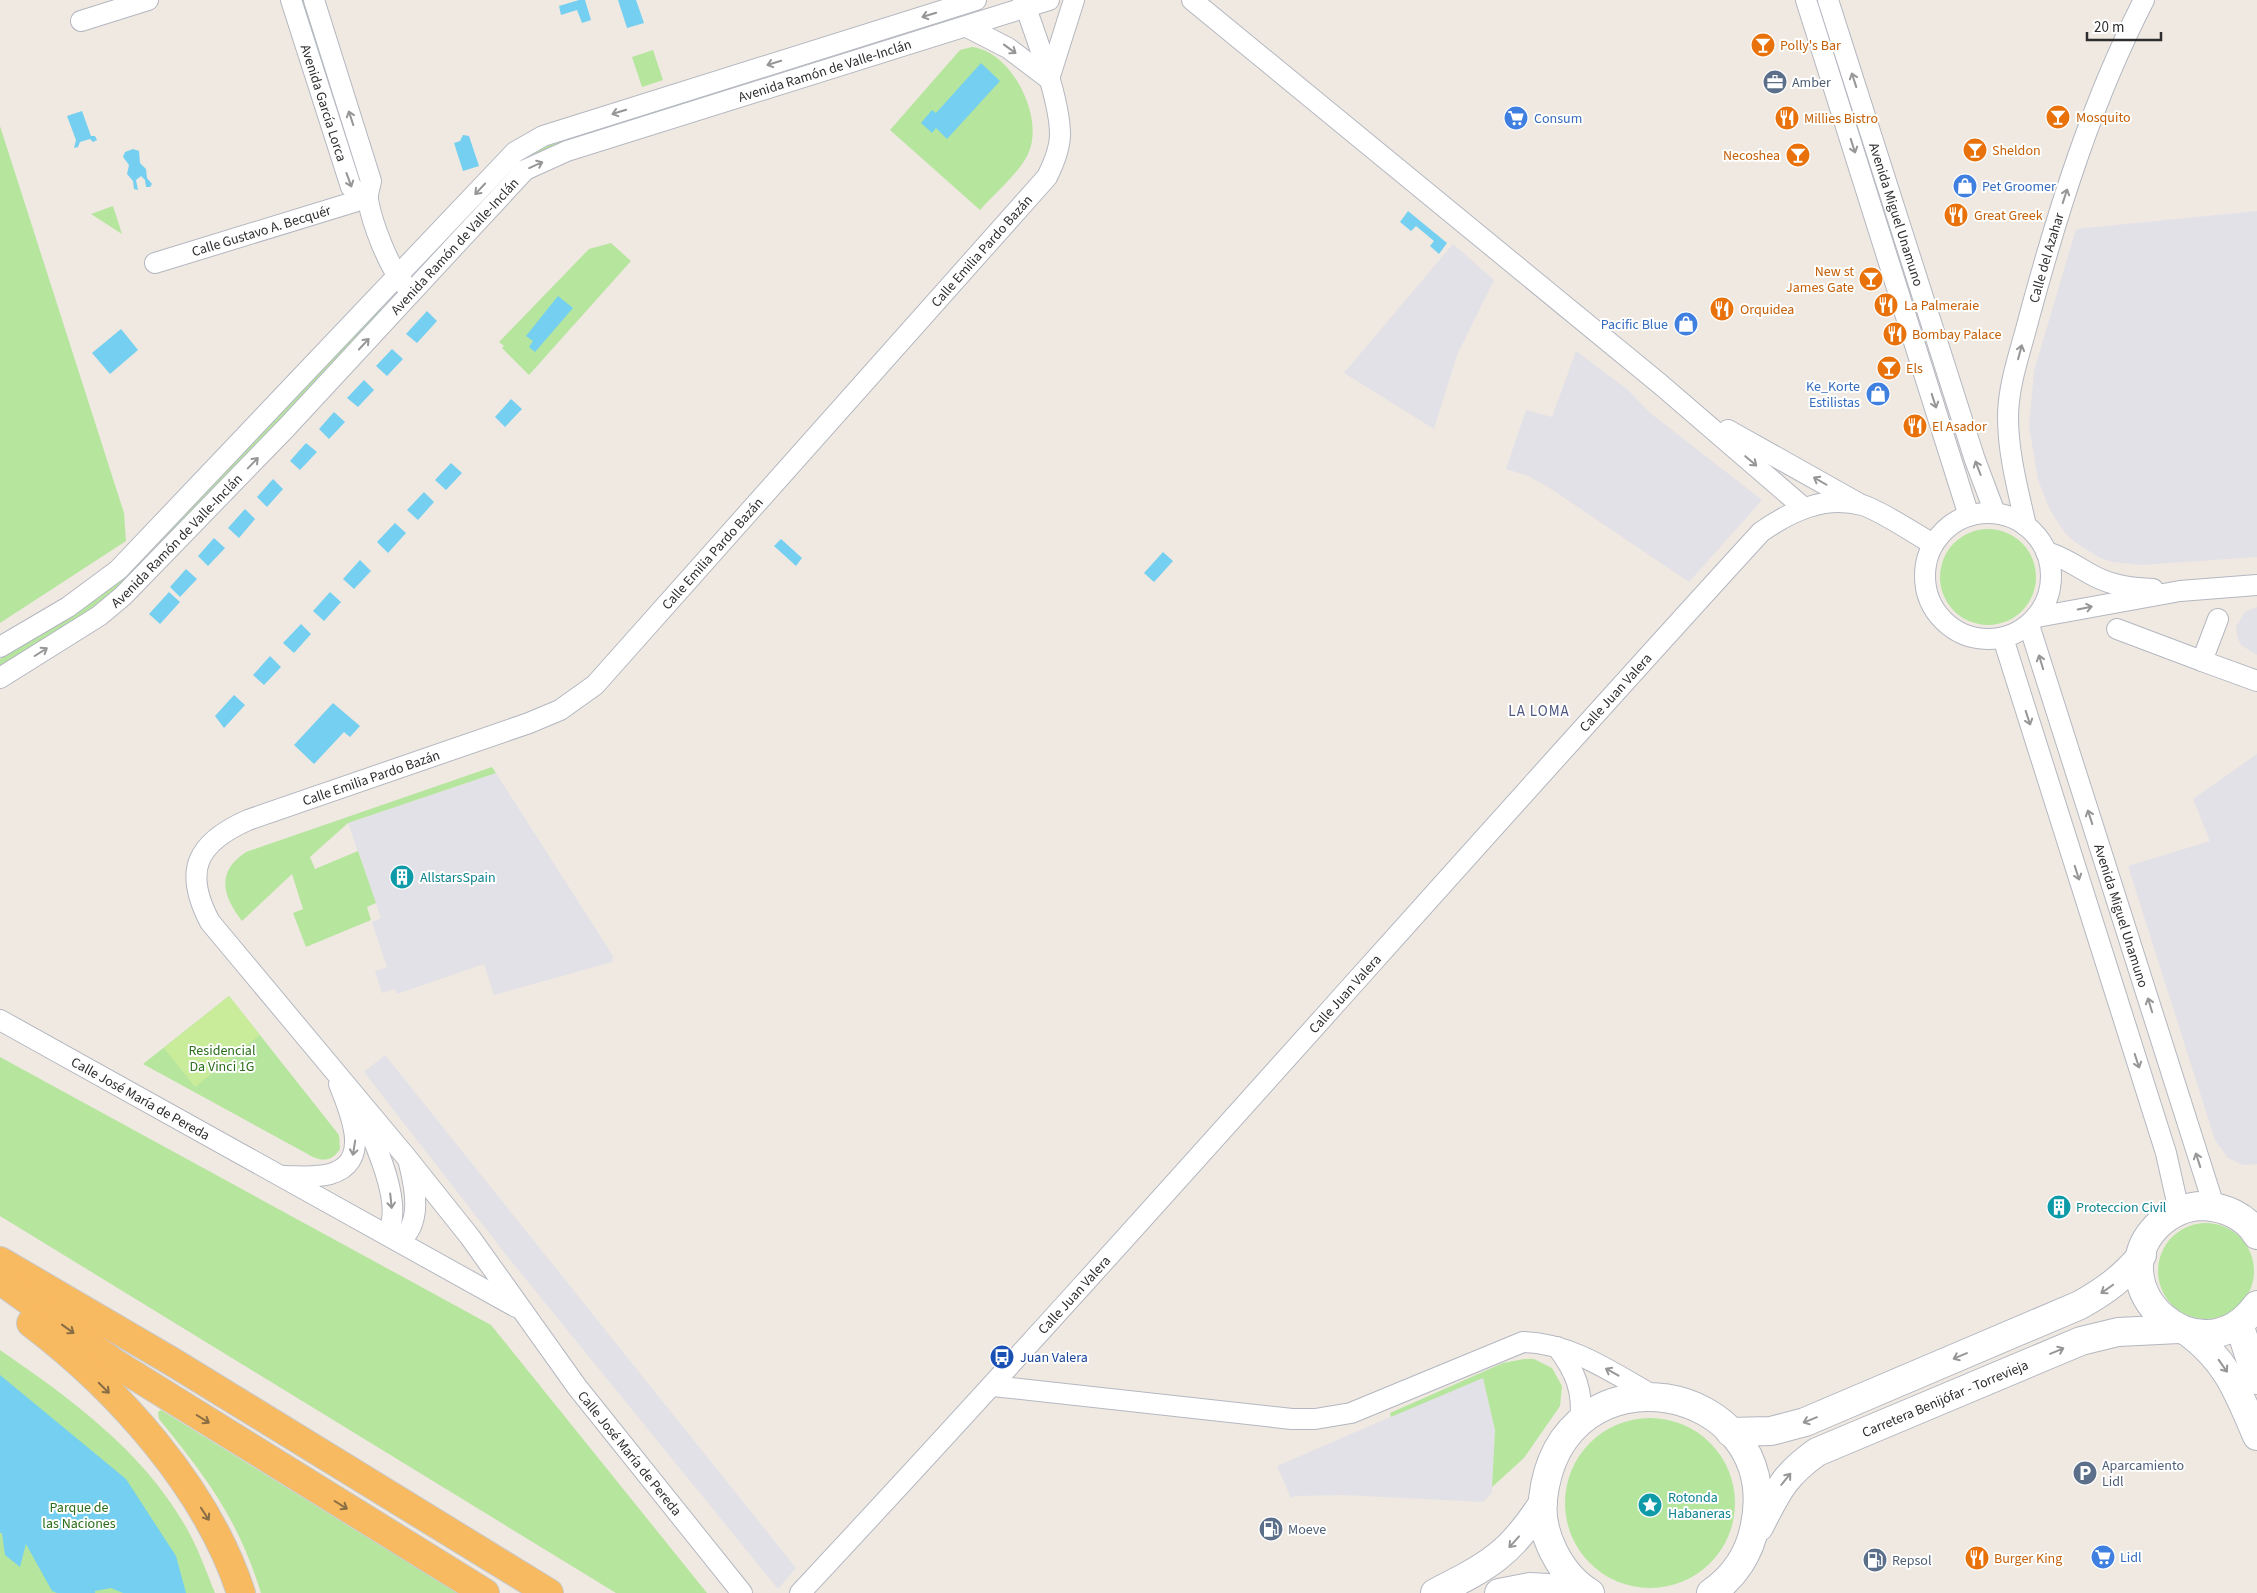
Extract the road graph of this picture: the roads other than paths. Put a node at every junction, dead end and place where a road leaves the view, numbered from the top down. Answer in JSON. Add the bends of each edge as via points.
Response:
{"nodes":[{"id":1,"x":148,"y":0,"type":"edge"},
{"id":2,"x":291,"y":0,"type":"edge"},
{"id":3,"x":314,"y":0,"type":"edge"},
{"id":4,"x":976,"y":0,"type":"edge"},
{"id":5,"x":1049,"y":0,"type":"edge"},
{"id":6,"x":1074,"y":0,"type":"edge"},
{"id":7,"x":1192,"y":0,"type":"edge"},
{"id":8,"x":1806,"y":0,"type":"edge"},
{"id":9,"x":1828,"y":0,"type":"edge"},
{"id":10,"x":2144,"y":0,"type":"edge"},
{"id":11,"x":1025,"y":4,"type":"edge"},
{"id":12,"x":81,"y":21,"type":"dead end"},
{"id":13,"x":967,"y":27,"type":"junction"},
{"id":14,"x":1048,"y":79,"type":"junction"},
{"id":15,"x":367,"y":198,"type":"junction"},
{"id":16,"x":155,"y":263,"type":"dead end"},
{"id":17,"x":397,"y":277,"type":"junction"},
{"id":18,"x":412,"y":292,"type":"junction"},
{"id":19,"x":1660,"y":384,"type":"junction"},
{"id":20,"x":1863,"y":505,"type":"junction"},
{"id":21,"x":1804,"y":508,"type":"junction"},
{"id":22,"x":1995,"y":513,"type":"junction"},
{"id":23,"x":1969,"y":516,"type":"junction"},
{"id":24,"x":2026,"y":526,"type":"junction"},
{"id":25,"x":1933,"y":544,"type":"junction"},
{"id":26,"x":2046,"y":552,"type":"junction"},
{"id":27,"x":2257,"y":585,"type":"edge"},
{"id":28,"x":2180,"y":591,"type":"junction"},
{"id":29,"x":2218,"y":619,"type":"dead end"},
{"id":30,"x":2033,"y":621,"type":"junction"},
{"id":31,"x":2117,"y":629,"type":"dead end"},
{"id":32,"x":2002,"y":638,"type":"junction"},
{"id":33,"x":0,"y":647,"type":"edge"},
{"id":34,"x":2202,"y":661,"type":"junction"},
{"id":35,"x":0,"y":678,"type":"edge"},
{"id":36,"x":2257,"y":681,"type":"edge"},
{"id":37,"x":205,"y":850,"type":"joint"},
{"id":38,"x":0,"y":1020,"type":"edge"},
{"id":39,"x":333,"y":1069,"type":"junction"},
{"id":40,"x":351,"y":1090,"type":"junction"},
{"id":41,"x":407,"y":1158,"type":"junction"},
{"id":42,"x":282,"y":1176,"type":"junction"},
{"id":43,"x":2214,"y":1206,"type":"junction"},
{"id":44,"x":2179,"y":1211,"type":"junction"},
{"id":45,"x":2251,"y":1222,"type":"edge"},
{"id":46,"x":393,"y":1238,"type":"junction"},
{"id":47,"x":2142,"y":1255,"type":"junction"},
{"id":48,"x":0,"y":1261,"type":"edge"},
{"id":49,"x":0,"y":1280,"type":"edge"},
{"id":50,"x":0,"y":1300,"type":"edge"},
{"id":51,"x":522,"y":1310,"type":"junction"},
{"id":52,"x":2248,"y":1315,"type":"edge"},
{"id":53,"x":2183,"y":1330,"type":"junction"},
{"id":54,"x":1557,"y":1347,"type":"junction"},
{"id":55,"x":2257,"y":1380,"type":"edge"},
{"id":56,"x":993,"y":1386,"type":"junction"},
{"id":57,"x":1654,"y":1396,"type":"junction"},
{"id":58,"x":1580,"y":1422,"type":"junction"},
{"id":59,"x":1730,"y":1432,"type":"junction"},
{"id":60,"x":2257,"y":1436,"type":"edge"},
{"id":61,"x":1543,"y":1503,"type":"junction"},
{"id":62,"x":1753,"y":1537,"type":"junction"},
{"id":63,"x":1587,"y":1591,"type":"edge"},
{"id":64,"x":241,"y":1593,"type":"edge"},
{"id":65,"x":484,"y":1593,"type":"edge"},
{"id":66,"x":548,"y":1593,"type":"edge"},
{"id":67,"x":742,"y":1593,"type":"edge"},
{"id":68,"x":800,"y":1593,"type":"edge"},
{"id":69,"x":1435,"y":1593,"type":"edge"},
{"id":70,"x":1499,"y":1593,"type":"edge"},
{"id":71,"x":1711,"y":1593,"type":"edge"}],
"edges":[{"from":1,"to":12,"type":"street"},
{"from":2,"to":15,"type":"street","name":"Avenida García Lorca","one_way":true,"via":[[351,187]]},
{"from":15,"to":3,"type":"street","name":"Avenida García Lorca","one_way":true,"via":[[371,181]]},
{"from":4,"to":17,"type":"street","name":"Avenida Ramón de Valle-Inclán","one_way":true,"via":[[543,136],[515,152]]},
{"from":5,"to":11,"type":"street","name":"Avenida Ramón de Valle-Inclán"},
{"from":6,"to":14,"type":"street"},
{"from":7,"to":19,"type":"street"},
{"from":8,"to":23,"type":"street","one_way":true},
{"from":22,"to":9,"type":"street","name":"Avenida Miguel Unamuno","one_way":true,"via":[[1975,460]]},
{"from":24,"to":10,"type":"street","name":"Calle del Azahar","one_way":true,"via":[[2009,443],[2011,390],[2036,293],[2076,162],[2116,59]]},
{"from":11,"to":13,"type":"street","name":"Avenida Ramón de Valle-Inclán"},
{"from":11,"to":14,"type":"street","name":"Calle Emilia Pardo Bazán"},
{"from":13,"to":14,"type":"street","one_way":true,"via":[[1002,44]]},
{"from":18,"to":13,"type":"street","name":"Avenida Ramón de Valle-Inclán","one_way":true,"via":[[525,170],[567,151]]},
{"from":14,"to":37,"type":"street","name":"Calle Emilia Pardo Bazán","via":[[1060,132],[1055,161],[1047,177],[596,685],[560,710],[529,723],[248,820],[214,838]]},
{"from":15,"to":16,"type":"street","name":"Calle Gustavo A. Becquér"},
{"from":15,"to":17,"type":"street","name":"Avenida García Lorca"},
{"from":17,"to":18,"type":"street","name":"Avenida García Lorca"},
{"from":17,"to":33,"type":"street","name":"Avenida Ramón de Valle-Inclán","via":[[118,570],[68,607]]},
{"from":35,"to":18,"type":"street","name":"Avenida Ramón de Valle-Inclán","one_way":true,"via":[[99,616],[123,596]]},
{"from":20,"to":19,"type":"street","one_way":true,"via":[[1731,432]]},
{"from":19,"to":21,"type":"street","one_way":true},
{"from":20,"to":21,"type":"street","name":"Calle Juan Valera","via":[[1837,502]]},
{"from":20,"to":25,"type":"street","name":"Calle Juan Valera"},
{"from":21,"to":56,"type":"street","name":"Calle Juan Valera","via":[[1783,516],[1761,532],[1511,806]]},
{"from":22,"to":23,"type":"street"},
{"from":22,"to":24,"type":"street"},
{"from":23,"to":25,"type":"street","via":[[1943,532]]},
{"from":24,"to":26,"type":"street","via":[[2038,537]]},
{"from":25,"to":32,"type":"street","via":[[1926,560],[1924,577],[1934,610],[1945,624],[1960,634],[1977,639]]},
{"from":26,"to":28,"type":"street","via":[[2062,556],[2108,582],[2133,588]]},
{"from":26,"to":30,"type":"street","via":[[2051,574],[2048,597]]},
{"from":27,"to":28,"type":"street"},
{"from":30,"to":28,"type":"street","one_way":true},
{"from":29,"to":34,"type":"street"},
{"from":30,"to":32,"type":"street","via":[[2013,635]]},
{"from":43,"to":30,"type":"street","name":"Avenida Miguel Unamuno","one_way":true},
{"from":31,"to":34,"type":"street"},
{"from":32,"to":44,"type":"street","name":"Avenida Miguel Unamuno","one_way":true,"via":[[2166,1152]]},
{"from":34,"to":36,"type":"street"},
{"from":37,"to":39,"type":"street","name":"Calle José María de Pereda","via":[[195,882],[199,901],[210,922]]},
{"from":38,"to":42,"type":"street","name":"Calle José María de Pereda"},
{"from":39,"to":40,"type":"street","name":"Calle José María de Pereda"},
{"from":39,"to":42,"type":"street","name":"Calle José María de Pereda","one_way":true,"via":[[352,1121],[353,1156],[348,1164],[329,1174]]},
{"from":40,"to":41,"type":"street","name":"Calle José María de Pereda"},
{"from":40,"to":46,"type":"street","name":"Calle José María de Pereda","one_way":true,"via":[[385,1173]]},
{"from":41,"to":46,"type":"street","name":"Calle José María de Pereda","via":[[414,1193],[414,1218],[411,1229]]},
{"from":41,"to":51,"type":"street","name":"Calle José María de Pereda","via":[[470,1237]]},
{"from":42,"to":46,"type":"street","name":"Calle José María de Pereda"},
{"from":43,"to":44,"type":"main road","via":[[2196,1206]]},
{"from":43,"to":45,"type":"main road"},
{"from":44,"to":47,"type":"main road","via":[[2155,1228]]},
{"from":46,"to":51,"type":"street","name":"Calle José María de Pereda"},
{"from":47,"to":53,"type":"main road","via":[[2143,1290],[2151,1306],[2163,1320]]},
{"from":47,"to":59,"type":"main road","one_way":true,"via":[[2128,1273],[2080,1305],[1805,1422],[1770,1431]]},
{"from":48,"to":66,"type":"highway","via":[[171,1361]]},
{"from":49,"to":65,"type":"highway","one_way":true,"via":[[116,1364]]},
{"from":50,"to":64,"type":"highway","one_way":true,"via":[[44,1333],[101,1384],[139,1424],[181,1477],[210,1522]]},
{"from":51,"to":67,"type":"street","name":"Calle José María de Pereda","via":[[577,1387]]},
{"from":52,"to":53,"type":"main road","name":"Carretera Benijófar - Torrevieja","via":[[2214,1333]]},
{"from":52,"to":55,"type":"main road"},
{"from":53,"to":60,"type":"main road","one_way":true,"via":[[2217,1357],[2228,1373]]},
{"from":62,"to":53,"type":"main road","name":"Carretera Benijófar - Torrevieja","one_way":true,"via":[[1784,1481],[1800,1464],[1818,1452],[2081,1341],[2125,1331]]},
{"from":54,"to":56,"type":"street","via":[[1523,1342],[1351,1413],[1315,1419]]},
{"from":57,"to":54,"type":"street","one_way":true,"via":[[1582,1356]]},
{"from":54,"to":58,"type":"street","via":[[1569,1363],[1578,1384],[1582,1400]]},
{"from":56,"to":68,"type":"street","name":"Calle Juan Valera"},
{"from":57,"to":58,"type":"main road","via":[[1607,1405]]},
{"from":57,"to":59,"type":"main road","via":[[1699,1408]]},
{"from":58,"to":61,"type":"main road","via":[[1554,1455]]},
{"from":59,"to":62,"type":"main road","via":[[1743,1450],[1758,1492]]},
{"from":61,"to":63,"type":"main road","via":[[1545,1528],[1553,1552],[1566,1572]]},
{"from":61,"to":69,"type":"main road","one_way":true,"via":[[1514,1543],[1500,1556],[1484,1568]]},
{"from":62,"to":71,"type":"main road","name":"Carretera Benijófar - Torrevieja","via":[[1735,1571]]},
{"from":63,"to":70,"type":"main road","via":[[1530,1587]]}]}
